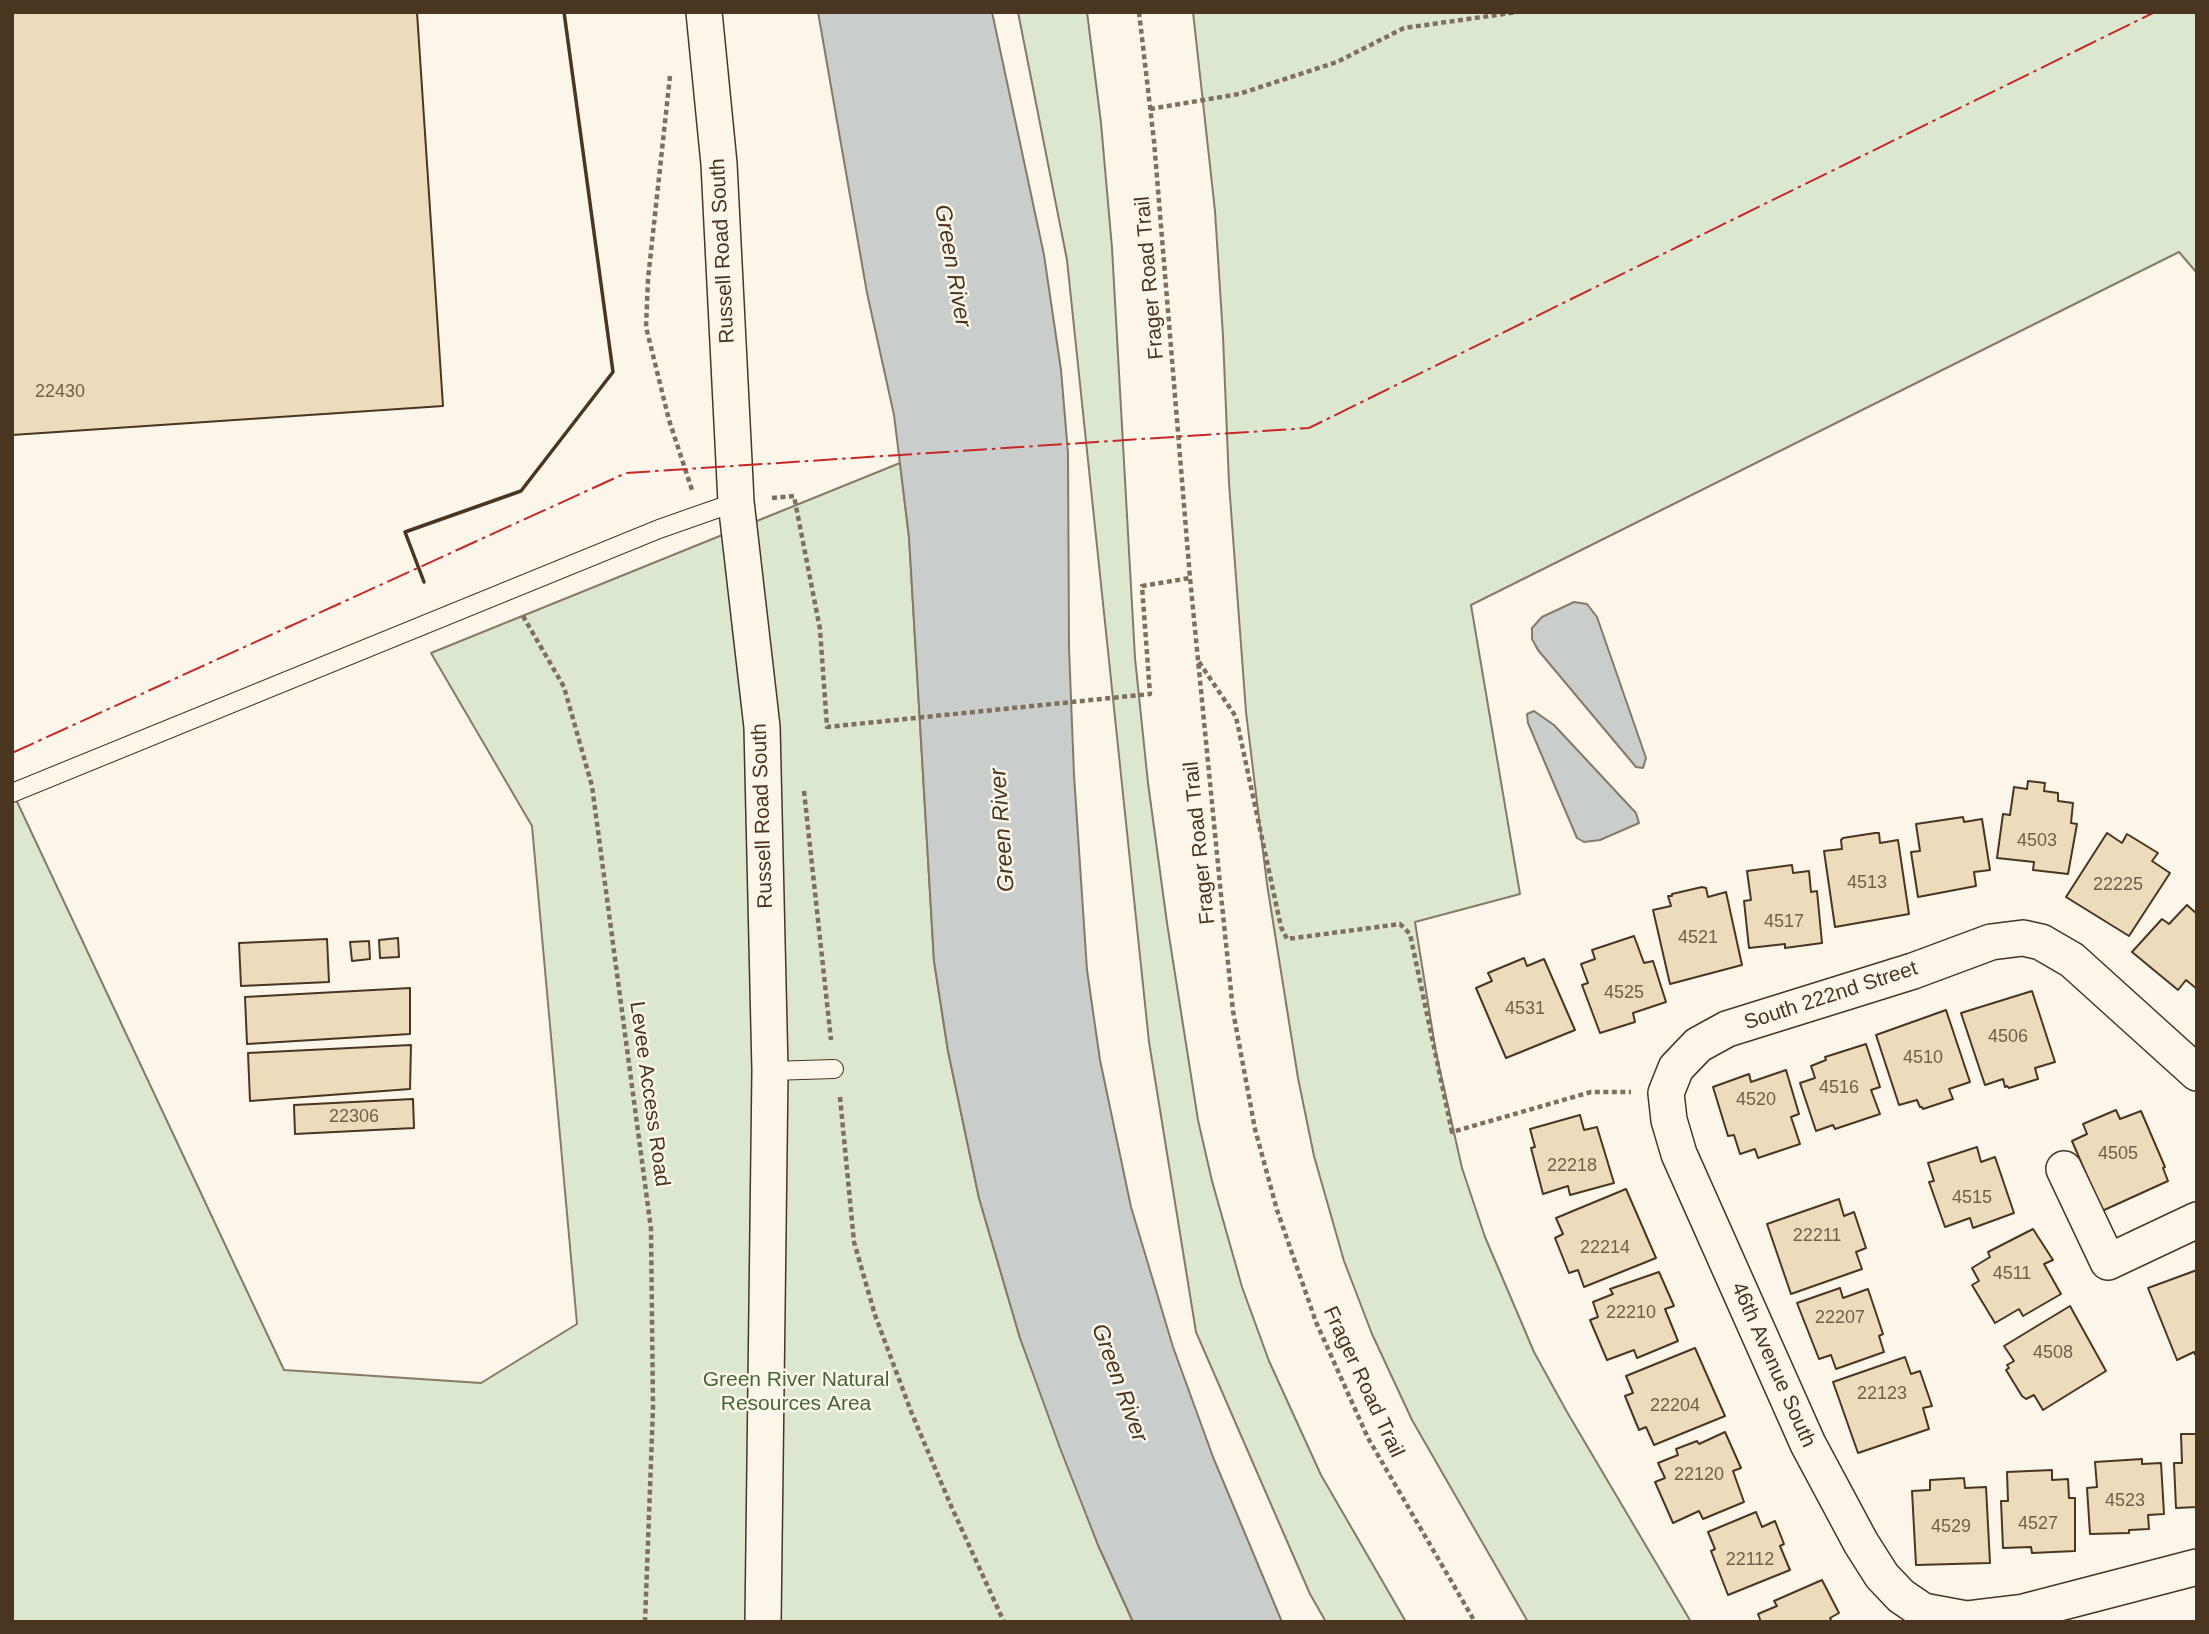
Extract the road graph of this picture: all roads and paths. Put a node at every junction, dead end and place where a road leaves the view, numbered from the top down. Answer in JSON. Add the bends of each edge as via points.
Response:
{"nodes":[{"id":1,"x":704,"y":12,"type":"edge"},
{"id":2,"x":1139,"y":12,"type":"edge"},
{"id":3,"x":1518,"y":12,"type":"edge"},
{"id":4,"x":671,"y":72,"type":"dead end"},
{"id":5,"x":1150,"y":109,"type":"junction"},
{"id":6,"x":771,"y":498,"type":"dead end"},
{"id":7,"x":736,"y":502,"type":"junction"},
{"id":8,"x":700,"y":515,"type":"junction"},
{"id":9,"x":1190,"y":578,"type":"junction"},
{"id":10,"x":508,"y":591,"type":"junction"},
{"id":11,"x":1198,"y":660,"type":"junction"},
{"id":12,"x":12,"y":793,"type":"edge"},
{"id":13,"x":834,"y":1069,"type":"dead end"},
{"id":14,"x":770,"y":1071,"type":"junction"},
{"id":15,"x":2197,"y":1073,"type":"edge"},
{"id":16,"x":1667,"y":1093,"type":"junction"},
{"id":17,"x":2064,"y":1169,"type":"dead end"},
{"id":18,"x":2197,"y":1220,"type":"edge"},
{"id":19,"x":2197,"y":1567,"type":"edge"},
{"id":20,"x":645,"y":1622,"type":"edge"},
{"id":21,"x":763,"y":1622,"type":"edge"},
{"id":22,"x":1475,"y":1622,"type":"edge"}],
"edges":[{"from":1,"to":7,"type":"street","name":"Russell Road South","via":[[719,164]]},
{"from":2,"to":5,"type":"path","name":"Frager Road Trail"},
{"from":3,"to":5,"type":"path","via":[[1404,29],[1337,62],[1251,90]]},
{"from":4,"to":8,"type":"path","via":[[646,327],[669,420]]},
{"from":5,"to":9,"type":"path","name":"Frager Road Trail"},
{"from":6,"to":9,"type":"path","via":[[794,496],[820,629],[827,727],[1150,694],[1142,586]]},
{"from":7,"to":8,"type":"lane"},
{"from":7,"to":14,"type":"street","name":"Russell Road South","via":[[762,726]]},
{"from":8,"to":10,"type":"lane"},
{"from":9,"to":11,"type":"path","name":"Frager Road Trail"},
{"from":10,"to":12,"type":"lane"},
{"from":10,"to":20,"type":"path","name":"Levee Access Road","via":[[564,687],[592,786],[651,1229],[653,1408]]},
{"from":11,"to":16,"type":"path","via":[[1236,718],[1287,939],[1400,924],[1410,934],[1452,1132],[1591,1092]]},
{"from":11,"to":22,"type":"path","name":"Frager Road Trail","via":[[1233,1011],[1255,1129],[1277,1210],[1316,1322],[1368,1438]]},
{"from":13,"to":14,"type":"lane"},
{"from":14,"to":21,"type":"street","name":"Russell Road South"},
{"from":15,"to":16,"type":"street","name":"South 222nd Street","via":[[2073,960],[2023,938],[1992,942],[1727,1029],[1698,1045],[1676,1068]]},
{"from":16,"to":19,"type":"street","name":"46th Avenue South","via":[[1679,1154],[1808,1444],[1861,1543],[1901,1596],[1923,1611],[1966,1619],[2024,1612]]},
{"from":17,"to":18,"type":"street","via":[[2108,1262]]}]}
